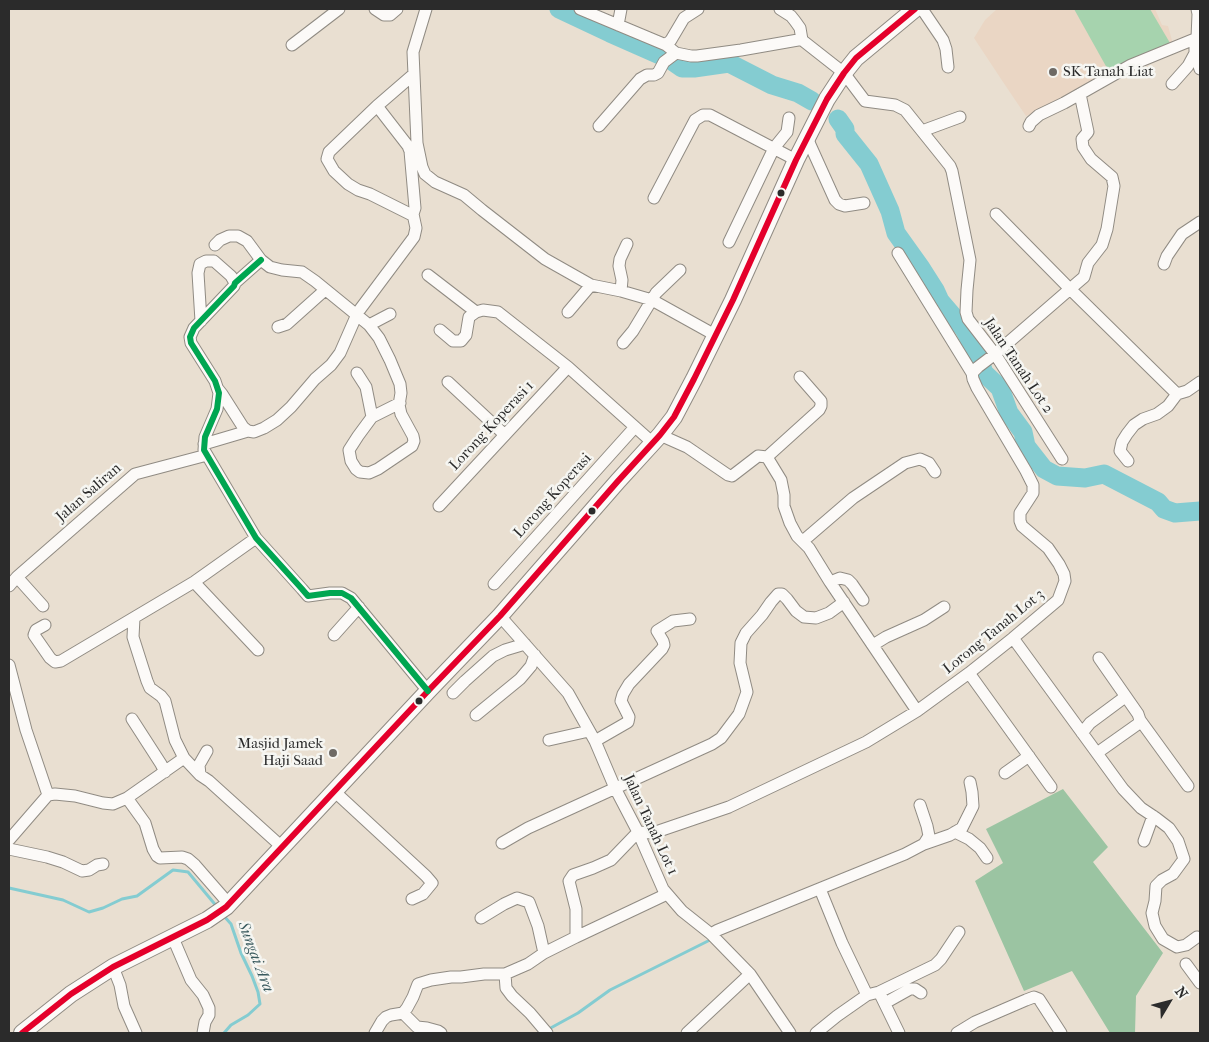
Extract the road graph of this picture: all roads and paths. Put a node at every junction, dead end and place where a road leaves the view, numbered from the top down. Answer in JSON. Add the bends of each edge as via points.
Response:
{"nodes":[{"id":1,"x":340,"y":9,"type":"edge"},
{"id":2,"x":375,"y":9,"type":"edge"},
{"id":3,"x":397,"y":9,"type":"edge"},
{"id":4,"x":426,"y":9,"type":"edge"},
{"id":5,"x":580,"y":9,"type":"edge"},
{"id":6,"x":621,"y":9,"type":"edge"},
{"id":7,"x":698,"y":9,"type":"edge"},
{"id":8,"x":780,"y":9,"type":"edge"},
{"id":9,"x":1197,"y":9,"type":"edge"},
{"id":10,"x":912,"y":10,"type":"edge"},
{"id":11,"x":618,"y":25,"type":"junction"},
{"id":12,"x":1199,"y":39,"type":"edge"},
{"id":13,"x":802,"y":40,"type":"junction"},
{"id":14,"x":292,"y":45,"type":"dead end"},
{"id":15,"x":666,"y":45,"type":"junction"},
{"id":16,"x":1195,"y":53,"type":"junction"},
{"id":17,"x":671,"y":57,"type":"junction"},
{"id":18,"x":948,"y":67,"type":"dead end"},
{"id":19,"x":1200,"y":69,"type":"edge"},
{"id":20,"x":844,"y":73,"type":"junction"},
{"id":21,"x":414,"y":74,"type":"junction"},
{"id":22,"x":1172,"y":84,"type":"dead end"},
{"id":23,"x":1080,"y":94,"type":"junction"},
{"id":24,"x":377,"y":106,"type":"junction"},
{"id":25,"x":960,"y":117,"type":"dead end"},
{"id":26,"x":790,"y":118,"type":"dead end"},
{"id":27,"x":599,"y":126,"type":"dead end"},
{"id":28,"x":1029,"y":126,"type":"dead end"},
{"id":29,"x":922,"y":131,"type":"junction"},
{"id":30,"x":807,"y":138,"type":"junction"},
{"id":31,"x":774,"y":148,"type":"junction"},
{"id":32,"x":414,"y":149,"type":"junction"},
{"id":33,"x":796,"y":160,"type":"junction"},
{"id":34,"x":654,"y":198,"type":"dead end"},
{"id":35,"x":864,"y":203,"type":"dead end"},
{"id":36,"x":413,"y":214,"type":"junction"},
{"id":37,"x":996,"y":214,"type":"dead end"},
{"id":38,"x":1200,"y":222,"type":"edge"},
{"id":39,"x":729,"y":242,"type":"dead end"},
{"id":40,"x":627,"y":244,"type":"dead end"},
{"id":41,"x":215,"y":245,"type":"dead end"},
{"id":42,"x":898,"y":253,"type":"dead end"},
{"id":43,"x":261,"y":260,"type":"junction"},
{"id":44,"x":1164,"y":264,"type":"dead end"},
{"id":45,"x":680,"y":270,"type":"dead end"},
{"id":46,"x":428,"y":275,"type":"dead end"},
{"id":47,"x":235,"y":283,"type":"junction"},
{"id":48,"x":592,"y":285,"type":"junction"},
{"id":49,"x":1070,"y":289,"type":"junction"},
{"id":50,"x":325,"y":290,"type":"junction"},
{"id":51,"x":621,"y":291,"type":"junction"},
{"id":52,"x":652,"y":300,"type":"junction"},
{"id":53,"x":476,"y":312,"type":"junction"},
{"id":54,"x":568,"y":312,"type":"dead end"},
{"id":55,"x":390,"y":314,"type":"dead end"},
{"id":56,"x":357,"y":315,"type":"junction"},
{"id":57,"x":201,"y":321,"type":"junction"},
{"id":58,"x":369,"y":325,"type":"junction"},
{"id":59,"x":278,"y":327,"type":"dead end"},
{"id":60,"x":440,"y":330,"type":"dead end"},
{"id":61,"x":715,"y":335,"type":"junction"},
{"id":62,"x":623,"y":343,"type":"dead end"},
{"id":63,"x":992,"y":357,"type":"junction"},
{"id":64,"x":568,"y":366,"type":"junction"},
{"id":65,"x":975,"y":370,"type":"junction"},
{"id":66,"x":357,"y":372,"type":"dead end"},
{"id":67,"x":800,"y":376,"type":"dead end"},
{"id":68,"x":448,"y":382,"type":"dead end"},
{"id":69,"x":1200,"y":382,"type":"edge"},
{"id":70,"x":218,"y":389,"type":"junction"},
{"id":71,"x":1177,"y":394,"type":"junction"},
{"id":72,"x":400,"y":403,"type":"junction"},
{"id":73,"x":372,"y":417,"type":"junction"},
{"id":74,"x":635,"y":427,"type":"junction"},
{"id":75,"x":248,"y":431,"type":"junction"},
{"id":76,"x":505,"y":435,"type":"junction"},
{"id":77,"x":657,"y":439,"type":"junction"},
{"id":78,"x":206,"y":450,"type":"junction"},
{"id":79,"x":767,"y":457,"type":"junction"},
{"id":80,"x":1062,"y":459,"type":"dead end"},
{"id":81,"x":1128,"y":461,"type":"dead end"},
{"id":82,"x":935,"y":472,"type":"dead end"},
{"id":83,"x":438,"y":506,"type":"dead end"},
{"id":84,"x":256,"y":538,"type":"junction"},
{"id":85,"x":804,"y":541,"type":"junction"},
{"id":86,"x":17,"y":577,"type":"junction"},
{"id":87,"x":194,"y":582,"type":"junction"},
{"id":88,"x":830,"y":582,"type":"junction"},
{"id":89,"x":494,"y":584,"type":"dead end"},
{"id":90,"x":9,"y":586,"type":"edge"},
{"id":91,"x":863,"y":600,"type":"dead end"},
{"id":92,"x":844,"y":602,"type":"junction"},
{"id":93,"x":43,"y":606,"type":"dead end"},
{"id":94,"x":359,"y":607,"type":"junction"},
{"id":95,"x":944,"y":607,"type":"dead end"},
{"id":96,"x":500,"y":616,"type":"junction"},
{"id":97,"x":134,"y":618,"type":"junction"},
{"id":98,"x":690,"y":619,"type":"dead end"},
{"id":99,"x":44,"y":625,"type":"dead end"},
{"id":100,"x":334,"y":634,"type":"dead end"},
{"id":101,"x":1013,"y":638,"type":"junction"},
{"id":102,"x":525,"y":644,"type":"junction"},
{"id":103,"x":873,"y":645,"type":"junction"},
{"id":104,"x":258,"y":650,"type":"dead end"},
{"id":105,"x":535,"y":655,"type":"junction"},
{"id":106,"x":1099,"y":658,"type":"dead end"},
{"id":107,"x":9,"y":665,"type":"edge"},
{"id":108,"x":969,"y":673,"type":"junction"},
{"id":109,"x":428,"y":691,"type":"junction"},
{"id":110,"x":453,"y":693,"type":"dead end"},
{"id":111,"x":1125,"y":697,"type":"junction"},
{"id":112,"x":917,"y":711,"type":"junction"},
{"id":113,"x":476,"y":715,"type":"dead end"},
{"id":114,"x":132,"y":719,"type":"dead end"},
{"id":115,"x":1140,"y":720,"type":"junction"},
{"id":116,"x":589,"y":731,"type":"junction"},
{"id":117,"x":1082,"y":733,"type":"junction"},
{"id":118,"x":549,"y":740,"type":"dead end"},
{"id":119,"x":595,"y":742,"type":"junction"},
{"id":120,"x":207,"y":751,"type":"dead end"},
{"id":121,"x":1097,"y":753,"type":"junction"},
{"id":122,"x":1028,"y":756,"type":"junction"},
{"id":123,"x":184,"y":758,"type":"junction"},
{"id":124,"x":165,"y":772,"type":"junction"},
{"id":125,"x":1006,"y":774,"type":"dead end"},
{"id":126,"x":200,"y":775,"type":"junction"},
{"id":127,"x":970,"y":782,"type":"dead end"},
{"id":128,"x":1188,"y":786,"type":"dead end"},
{"id":129,"x":1051,"y":787,"type":"dead end"},
{"id":130,"x":615,"y":788,"type":"junction"},
{"id":131,"x":334,"y":791,"type":"junction"},
{"id":132,"x":48,"y":796,"type":"junction"},
{"id":133,"x":127,"y":798,"type":"junction"},
{"id":134,"x":920,"y":805,"type":"dead end"},
{"id":135,"x":1153,"y":816,"type":"junction"},
{"id":136,"x":638,"y":832,"type":"junction"},
{"id":137,"x":955,"y":832,"type":"junction"},
{"id":138,"x":9,"y":840,"type":"edge"},
{"id":139,"x":1144,"y":841,"type":"dead end"},
{"id":140,"x":502,"y":843,"type":"dead end"},
{"id":141,"x":924,"y":844,"type":"junction"},
{"id":142,"x":282,"y":847,"type":"junction"},
{"id":143,"x":9,"y":849,"type":"edge"},
{"id":144,"x":987,"y":858,"type":"dead end"},
{"id":145,"x":103,"y":864,"type":"dead end"},
{"id":146,"x":820,"y":889,"type":"junction"},
{"id":147,"x":667,"y":894,"type":"junction"},
{"id":148,"x":412,"y":899,"type":"dead end"},
{"id":149,"x":223,"y":909,"type":"junction"},
{"id":150,"x":481,"y":918,"type":"dead end"},
{"id":151,"x":958,"y":932,"type":"dead end"},
{"id":152,"x":711,"y":934,"type":"junction"},
{"id":153,"x":576,"y":937,"type":"junction"},
{"id":154,"x":173,"y":938,"type":"junction"},
{"id":155,"x":1197,"y":938,"type":"dead end"},
{"id":156,"x":544,"y":953,"type":"junction"},
{"id":157,"x":1186,"y":964,"type":"dead end"},
{"id":158,"x":113,"y":968,"type":"junction"},
{"id":159,"x":505,"y":974,"type":"junction"},
{"id":160,"x":750,"y":974,"type":"junction"},
{"id":161,"x":1200,"y":984,"type":"edge"},
{"id":162,"x":879,"y":992,"type":"junction"},
{"id":163,"x":920,"y":993,"type":"dead end"},
{"id":164,"x":867,"y":995,"type":"junction"},
{"id":165,"x":885,"y":1003,"type":"junction"},
{"id":166,"x":403,"y":1013,"type":"junction"},
{"id":167,"x":22,"y":1033,"type":"edge"},
{"id":168,"x":136,"y":1033,"type":"edge"},
{"id":169,"x":202,"y":1033,"type":"edge"},
{"id":170,"x":375,"y":1033,"type":"edge"},
{"id":171,"x":441,"y":1033,"type":"edge"},
{"id":172,"x":547,"y":1033,"type":"edge"},
{"id":173,"x":687,"y":1033,"type":"edge"},
{"id":174,"x":790,"y":1033,"type":"edge"},
{"id":175,"x":816,"y":1033,"type":"edge"},
{"id":176,"x":899,"y":1033,"type":"edge"},
{"id":177,"x":957,"y":1033,"type":"edge"},
{"id":178,"x":1061,"y":1033,"type":"edge"}],
"edges":[{"from":1,"to":14,"type":"street"},
{"from":2,"to":3,"type":"street","via":[[390,15]]},
{"from":4,"to":21,"type":"street","via":[[413,52]]},
{"from":5,"to":11,"type":"street"},
{"from":6,"to":11,"type":"street"},
{"from":7,"to":15,"type":"street","via":[[684,18]]},
{"from":8,"to":13,"type":"street","via":[[791,16],[800,28]]},
{"from":9,"to":12,"type":"street"},
{"from":10,"to":18,"type":"street","via":[[942,40]]},
{"from":10,"to":20,"type":"main road","via":[[867,48]]},
{"from":11,"to":15,"type":"street"},
{"from":12,"to":16,"type":"street"},
{"from":12,"to":23,"type":"street","via":[[1131,65]]},
{"from":13,"to":17,"type":"street"},
{"from":13,"to":20,"type":"street","name":"Jalan Tanah Lot 2"},
{"from":15,"to":17,"type":"street"},
{"from":16,"to":19,"type":"street"},
{"from":16,"to":22,"type":"street"},
{"from":17,"to":27,"type":"street","via":[[658,73],[640,79]]},
{"from":20,"to":29,"type":"street","name":"Jalan Tanah Lot 2","via":[[865,101],[902,108]]},
{"from":20,"to":30,"type":"main road"},
{"from":21,"to":24,"type":"street"},
{"from":21,"to":32,"type":"street"},
{"from":23,"to":28,"type":"street","via":[[1039,115]]},
{"from":23,"to":49,"type":"street","via":[[1088,132],[1082,139],[1083,146],[1091,159],[1112,177],[1114,186],[1102,245],[1088,263],[1084,277]]},
{"from":24,"to":32,"type":"street","via":[[408,146]]},
{"from":24,"to":36,"type":"street","via":[[329,152],[328,159],[348,184]]},
{"from":25,"to":29,"type":"street"},
{"from":26,"to":31,"type":"street","via":[[786,132]]},
{"from":29,"to":63,"type":"street","name":"Jalan Tanah Lot 2","via":[[952,171],[970,260],[966,312]]},
{"from":30,"to":33,"type":"main road"},
{"from":30,"to":35,"type":"street","via":[[835,200],[845,206]]},
{"from":31,"to":33,"type":"street"},
{"from":31,"to":34,"type":"street","via":[[710,115],[700,116]]},
{"from":31,"to":39,"type":"street"},
{"from":32,"to":36,"type":"street","name":"Jalan Saliran","via":[[416,208]]},
{"from":32,"to":48,"type":"street","via":[[425,174],[435,182],[464,194],[545,258]]},
{"from":33,"to":61,"type":"main road"},
{"from":36,"to":56,"type":"street","name":"Jalan Saliran","via":[[414,237]]},
{"from":37,"to":49,"type":"street"},
{"from":38,"to":44,"type":"street","via":[[1182,234]]},
{"from":40,"to":51,"type":"street","via":[[618,266]]},
{"from":41,"to":43,"type":"street","via":[[229,236],[238,236],[247,241]]},
{"from":42,"to":65,"type":"street","name":"Lorong Tanah Lot 3"},
{"from":43,"to":47,"type":"street"},
{"from":43,"to":50,"type":"street","via":[[270,267],[302,272]]},
{"from":45,"to":52,"type":"street"},
{"from":46,"to":53,"type":"street"},
{"from":47,"to":57,"type":"street"},
{"from":47,"to":57,"type":"street","via":[[214,261],[200,264]]},
{"from":48,"to":51,"type":"street"},
{"from":48,"to":54,"type":"street"},
{"from":49,"to":63,"type":"street"},
{"from":49,"to":71,"type":"street"},
{"from":50,"to":56,"type":"street"},
{"from":50,"to":59,"type":"street","via":[[287,324]]},
{"from":51,"to":52,"type":"street"},
{"from":52,"to":61,"type":"street"},
{"from":52,"to":62,"type":"street"},
{"from":53,"to":60,"type":"street","via":[[469,317],[466,335],[461,341],[453,341]]},
{"from":53,"to":64,"type":"street","via":[[498,312]]},
{"from":55,"to":58,"type":"street"},
{"from":56,"to":58,"type":"street"},
{"from":56,"to":75,"type":"street","name":"Jalan Saliran","via":[[331,366],[277,420],[254,432]]},
{"from":57,"to":70,"type":"street","via":[[194,328],[191,343],[211,372]]},
{"from":58,"to":72,"type":"street","via":[[400,384]]},
{"from":61,"to":77,"type":"main road","via":[[674,417]]},
{"from":63,"to":65,"type":"street"},
{"from":63,"to":80,"type":"street","name":"Jalan Tanah Lot 2"},
{"from":64,"to":74,"type":"street"},
{"from":64,"to":76,"type":"street","name":"Lorong Koperasi 1"},
{"from":65,"to":101,"type":"street","name":"Lorong Tanah Lot 3","via":[[973,379],[977,388],[1033,485],[1033,493],[1020,513],[1022,526],[1048,548],[1065,581],[1058,600]]},
{"from":66,"to":73,"type":"street","via":[[366,387]]},
{"from":67,"to":79,"type":"street","via":[[821,401],[821,406]]},
{"from":68,"to":76,"type":"street"},
{"from":69,"to":71,"type":"street"},
{"from":70,"to":75,"type":"street"},
{"from":70,"to":78,"type":"street","via":[[217,409],[205,437]]},
{"from":71,"to":81,"type":"street","via":[[1168,406],[1134,425],[1127,434],[1120,451]]},
{"from":72,"to":73,"type":"street"},
{"from":72,"to":73,"type":"street","via":[[401,414],[413,436],[412,446],[378,469],[360,472],[351,461],[349,450]]},
{"from":74,"to":77,"type":"street"},
{"from":74,"to":89,"type":"street","name":"Lorong Koperasi"},
{"from":75,"to":78,"type":"street","name":"Jalan Saliran"},
{"from":76,"to":83,"type":"street","name":"Lorong Koperasi 1"},
{"from":77,"to":79,"type":"street","via":[[687,447],[732,476],[758,456]]},
{"from":77,"to":96,"type":"main road"},
{"from":78,"to":84,"type":"street"},
{"from":78,"to":86,"type":"street","name":"Jalan Saliran","via":[[135,474]]},
{"from":79,"to":85,"type":"street","via":[[780,480],[790,523]]},
{"from":82,"to":85,"type":"street","via":[[929,463],[920,459],[905,463],[853,498]]},
{"from":84,"to":87,"type":"street"},
{"from":84,"to":94,"type":"street","via":[[308,596],[342,593]]},
{"from":85,"to":88,"type":"street"},
{"from":86,"to":90,"type":"street","name":"Jalan Saliran"},
{"from":86,"to":93,"type":"street"},
{"from":87,"to":97,"type":"street"},
{"from":87,"to":104,"type":"street"},
{"from":88,"to":91,"type":"street","via":[[840,578],[848,580]]},
{"from":88,"to":92,"type":"street"},
{"from":92,"to":103,"type":"street"},
{"from":92,"to":130,"type":"street","via":[[816,618],[804,617],[782,594],[778,594],[741,643],[740,663],[747,692],[740,714],[730,728],[712,744]]},
{"from":94,"to":100,"type":"street"},
{"from":94,"to":109,"type":"street"},
{"from":95,"to":103,"type":"street"},
{"from":96,"to":102,"type":"street","name":"Jalan Tanah Lot 1"},
{"from":96,"to":109,"type":"main road"},
{"from":97,"to":99,"type":"street","via":[[55,662],[34,634]]},
{"from":97,"to":123,"type":"street","via":[[133,637],[147,681],[150,688],[165,700],[175,740]]},
{"from":98,"to":119,"type":"street","via":[[673,621],[657,631],[663,641],[662,650],[623,694],[621,701],[629,717],[628,722]]},
{"from":101,"to":108,"type":"street","name":"Lorong Tanah Lot 3"},
{"from":101,"to":117,"type":"street"},
{"from":102,"to":105,"type":"street","name":"Jalan Tanah Lot 1"},
{"from":102,"to":110,"type":"street","via":[[493,656]]},
{"from":103,"to":112,"type":"street"},
{"from":105,"to":113,"type":"street","via":[[520,679]]},
{"from":105,"to":116,"type":"street","name":"Jalan Tanah Lot 1","via":[[568,693]]},
{"from":106,"to":111,"type":"street"},
{"from":107,"to":132,"type":"street"},
{"from":108,"to":112,"type":"street","name":"Lorong Tanah Lot 3"},
{"from":108,"to":122,"type":"street"},
{"from":109,"to":131,"type":"main road"},
{"from":111,"to":115,"type":"street"},
{"from":111,"to":117,"type":"street","via":[[1090,723]]},
{"from":112,"to":136,"type":"street","name":"Lorong Tanah Lot 3","via":[[866,742],[729,807],[653,833]]},
{"from":114,"to":124,"type":"street"},
{"from":115,"to":121,"type":"street"},
{"from":115,"to":128,"type":"street"},
{"from":116,"to":118,"type":"street"},
{"from":116,"to":119,"type":"street","name":"Jalan Tanah Lot 1"},
{"from":117,"to":121,"type":"street"},
{"from":119,"to":130,"type":"street","name":"Jalan Tanah Lot 1"},
{"from":120,"to":126,"type":"street","via":[[199,766]]},
{"from":121,"to":135,"type":"street","via":[[1123,789]]},
{"from":122,"to":125,"type":"street"},
{"from":122,"to":129,"type":"street"},
{"from":123,"to":124,"type":"street"},
{"from":123,"to":126,"type":"street"},
{"from":124,"to":133,"type":"street"},
{"from":126,"to":142,"type":"street"},
{"from":127,"to":137,"type":"street","via":[[973,806],[962,828]]},
{"from":130,"to":136,"type":"street","name":"Jalan Tanah Lot 1"},
{"from":130,"to":140,"type":"street"},
{"from":131,"to":142,"type":"main road"},
{"from":131,"to":148,"type":"street","via":[[432,884],[423,894]]},
{"from":132,"to":133,"type":"street","via":[[75,796],[103,804]]},
{"from":132,"to":138,"type":"street"},
{"from":133,"to":149,"type":"street","via":[[145,823],[157,856],[188,859]]},
{"from":134,"to":141,"type":"street","via":[[929,836]]},
{"from":135,"to":139,"type":"street"},
{"from":135,"to":155,"type":"street","via":[[1178,840],[1184,859],[1173,874],[1156,886],[1152,913],[1154,926],[1163,939],[1177,947]]},
{"from":136,"to":147,"type":"street","name":"Jalan Tanah Lot 1"},
{"from":136,"to":153,"type":"street","via":[[611,860],[570,878],[576,910]]},
{"from":137,"to":141,"type":"street"},
{"from":137,"to":144,"type":"street","via":[[980,848]]},
{"from":141,"to":146,"type":"street"},
{"from":142,"to":149,"type":"main road"},
{"from":143,"to":145,"type":"street","via":[[47,857],[82,871]]},
{"from":146,"to":152,"type":"street"},
{"from":146,"to":164,"type":"street"},
{"from":147,"to":152,"type":"street","name":"Jalan Tanah Lot 1"},
{"from":147,"to":153,"type":"street"},
{"from":149,"to":154,"type":"main road"},
{"from":150,"to":156,"type":"street","via":[[517,898],[529,902]]},
{"from":151,"to":162,"type":"street","via":[[935,965]]},
{"from":152,"to":160,"type":"street","name":"Jalan Tanah Lot 1"},
{"from":153,"to":156,"type":"street"},
{"from":154,"to":158,"type":"main road"},
{"from":154,"to":169,"type":"street","via":[[191,980],[203,994],[209,1008]]},
{"from":156,"to":159,"type":"street"},
{"from":157,"to":161,"type":"street"},
{"from":158,"to":167,"type":"main road","via":[[71,994]]},
{"from":158,"to":168,"type":"street"},
{"from":159,"to":166,"type":"street","via":[[451,977],[418,984]]},
{"from":159,"to":172,"type":"street","via":[[506,988]]},
{"from":160,"to":173,"type":"street"},
{"from":160,"to":174,"type":"street","name":"Jalan Tanah Lot 1"},
{"from":162,"to":164,"type":"street"},
{"from":162,"to":165,"type":"street"},
{"from":163,"to":165,"type":"street","via":[[910,989]]},
{"from":164,"to":175,"type":"street"},
{"from":165,"to":176,"type":"street"},
{"from":166,"to":170,"type":"street","via":[[386,1017]]},
{"from":166,"to":171,"type":"street","via":[[416,1027]]},
{"from":177,"to":178,"type":"street","via":[[1034,997]]}]}
